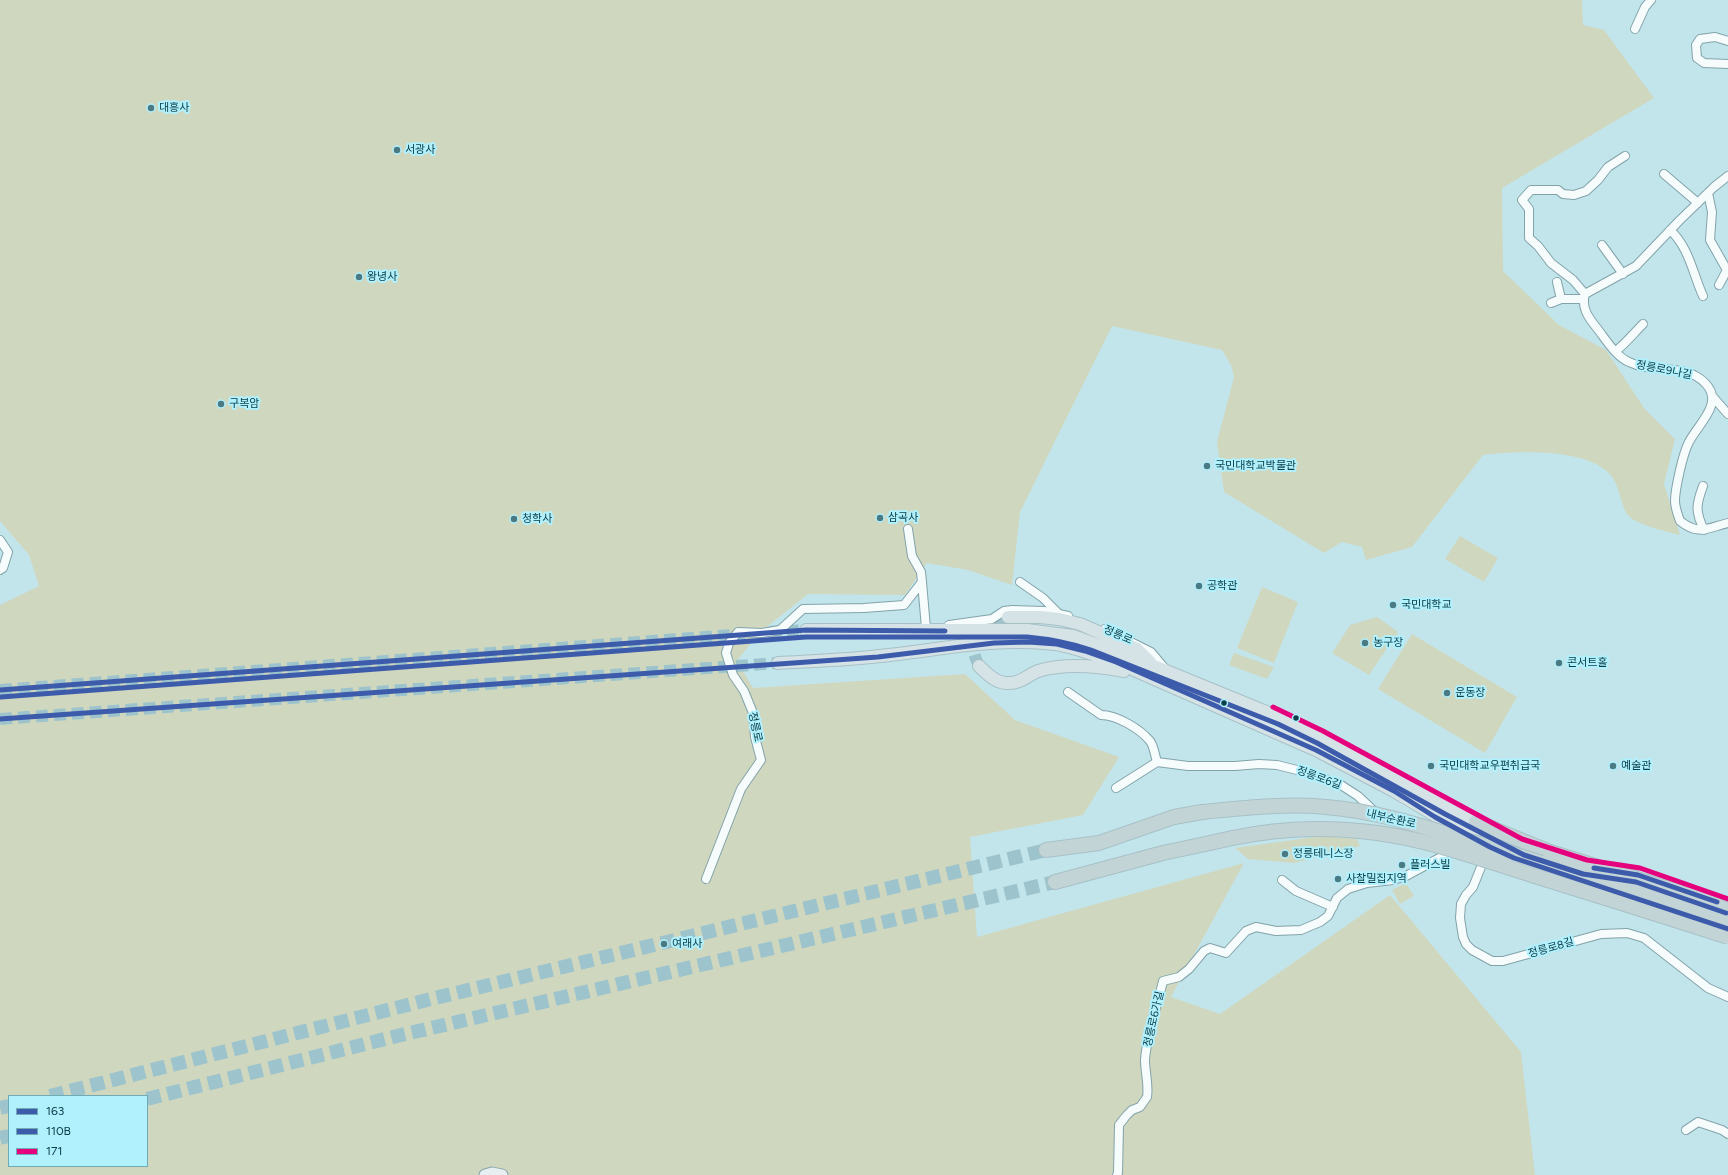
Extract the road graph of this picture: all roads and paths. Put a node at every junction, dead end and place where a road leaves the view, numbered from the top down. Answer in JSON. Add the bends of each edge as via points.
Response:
{"nodes":[{"id":1,"x":1651,"y":0,"type":"edge"},
{"id":2,"x":1635,"y":29,"type":"dead end"},
{"id":3,"x":1728,"y":41,"type":"edge"},
{"id":4,"x":1728,"y":64,"type":"edge"},
{"id":5,"x":1625,"y":156,"type":"dead end"},
{"id":6,"x":1664,"y":174,"type":"dead end"},
{"id":7,"x":1728,"y":176,"type":"edge"},
{"id":8,"x":1708,"y":193,"type":"junction"},
{"id":9,"x":1698,"y":203,"type":"junction"},
{"id":10,"x":1670,"y":230,"type":"junction"},
{"id":11,"x":1602,"y":245,"type":"dead end"},
{"id":12,"x":1728,"y":271,"type":"edge"},
{"id":13,"x":1623,"y":274,"type":"junction"},
{"id":14,"x":1557,"y":282,"type":"dead end"},
{"id":15,"x":1719,"y":285,"type":"dead end"},
{"id":16,"x":1585,"y":296,"type":"junction"},
{"id":17,"x":1703,"y":296,"type":"dead end"},
{"id":18,"x":1561,"y":299,"type":"junction"},
{"id":19,"x":1551,"y":303,"type":"dead end"},
{"id":20,"x":1643,"y":324,"type":"dead end"},
{"id":21,"x":1616,"y":351,"type":"junction"},
{"id":22,"x":1713,"y":397,"type":"junction"},
{"id":23,"x":1728,"y":414,"type":"edge"},
{"id":24,"x":1703,"y":486,"type":"dead end"},
{"id":25,"x":1728,"y":523,"type":"edge"},
{"id":26,"x":908,"y":529,"type":"dead end"},
{"id":27,"x":1704,"y":530,"type":"junction"},
{"id":28,"x":0,"y":540,"type":"edge"},
{"id":29,"x":0,"y":570,"type":"edge"},
{"id":30,"x":922,"y":582,"type":"junction"},
{"id":31,"x":1020,"y":582,"type":"dead end"},
{"id":32,"x":1058,"y":613,"type":"junction"},
{"id":33,"x":1008,"y":617,"type":"tunnel mouth"},
{"id":34,"x":926,"y":628,"type":"junction"},
{"id":35,"x":806,"y":630,"type":"tunnel mouth"},
{"id":36,"x":858,"y":631,"type":"junction"},
{"id":37,"x":778,"y":663,"type":"tunnel mouth"},
{"id":38,"x":979,"y":666,"type":"tunnel mouth"},
{"id":39,"x":1154,"y":666,"type":"junction"},
{"id":40,"x":1137,"y":672,"type":"junction"},
{"id":41,"x":1168,"y":672,"type":"junction"},
{"id":42,"x":1068,"y":692,"type":"dead end"},
{"id":43,"x":1181,"y":692,"type":"junction"},
{"id":44,"x":1249,"y":705,"type":"junction"},
{"id":45,"x":1157,"y":762,"type":"junction"},
{"id":46,"x":1116,"y":788,"type":"dead end"},
{"id":47,"x":1476,"y":822,"type":"junction"},
{"id":48,"x":1457,"y":842,"type":"junction"},
{"id":49,"x":1490,"y":847,"type":"junction"},
{"id":50,"x":1046,"y":850,"type":"tunnel mouth"},
{"id":51,"x":1585,"y":867,"type":"junction"},
{"id":52,"x":1638,"y":875,"type":"junction"},
{"id":53,"x":706,"y":879,"type":"dead end"},
{"id":54,"x":1282,"y":880,"type":"dead end"},
{"id":55,"x":1055,"y":882,"type":"tunnel mouth"},
{"id":56,"x":1593,"y":885,"type":"junction"},
{"id":57,"x":1674,"y":887,"type":"junction"},
{"id":58,"x":1728,"y":906,"type":"edge"},
{"id":59,"x":1333,"y":907,"type":"junction"},
{"id":60,"x":1728,"y":910,"type":"edge"},
{"id":61,"x":1728,"y":921,"type":"edge"},
{"id":62,"x":1728,"y":929,"type":"edge"},
{"id":63,"x":1728,"y":937,"type":"edge"},
{"id":64,"x":1728,"y":943,"type":"edge"},
{"id":65,"x":1728,"y":997,"type":"edge"},
{"id":66,"x":1686,"y":1130,"type":"dead end"},
{"id":67,"x":1728,"y":1134,"type":"edge"},
{"id":68,"x":485,"y":1175,"type":"edge"},
{"id":69,"x":502,"y":1175,"type":"edge"},
{"id":70,"x":1117,"y":1175,"type":"edge"}],
"edges":[{"from":1,"to":2,"type":"street"},
{"from":3,"to":4,"type":"street","via":[[1715,37],[1700,39],[1696,45],[1697,58],[1704,63]]},
{"from":5,"to":16,"type":"street","via":[[1608,167],[1586,191],[1574,195],[1563,194],[1558,190],[1530,190],[1522,200],[1529,209],[1529,238],[1551,263],[1573,280]]},
{"from":6,"to":9,"type":"street"},
{"from":7,"to":8,"type":"street"},
{"from":8,"to":9,"type":"street"},
{"from":8,"to":12,"type":"street","via":[[1712,212],[1710,240]]},
{"from":9,"to":10,"type":"street"},
{"from":10,"to":13,"type":"street","via":[[1636,266]]},
{"from":10,"to":17,"type":"street","via":[[1684,247]]},
{"from":11,"to":13,"type":"street"},
{"from":12,"to":15,"type":"street"},
{"from":13,"to":16,"type":"street"},
{"from":14,"to":18,"type":"street"},
{"from":16,"to":18,"type":"street"},
{"from":16,"to":21,"type":"street","name":"정릉로9나길","via":[[1584,307],[1589,318]]},
{"from":18,"to":19,"type":"street"},
{"from":20,"to":21,"type":"street","via":[[1629,341]]},
{"from":21,"to":22,"type":"street","name":"정릉로9나길","via":[[1634,365],[1680,371],[1697,376],[1706,383]]},
{"from":22,"to":23,"type":"street","name":"정릉로9나길"},
{"from":22,"to":27,"type":"street","via":[[1709,413],[1685,451],[1675,501],[1680,521],[1695,530]]},
{"from":24,"to":27,"type":"street","via":[[1697,507]]},
{"from":25,"to":27,"type":"street"},
{"from":26,"to":30,"type":"street","via":[[912,556],[921,572]]},
{"from":28,"to":29,"type":"street","via":[[8,552],[5,564]]},
{"from":30,"to":34,"type":"street"},
{"from":30,"to":53,"type":"street","name":"정릉로","via":[[904,605],[802,609],[780,630],[762,633],[738,632],[729,643],[726,653],[728,661],[753,714],[761,760],[741,789]]},
{"from":31,"to":32,"type":"street","name":"정릉로","via":[[1046,600]]},
{"from":32,"to":34,"type":"street","name":"정릉로","via":[[1012,610],[980,622]]},
{"from":32,"to":41,"type":"street","name":"정릉로","via":[[1100,626],[1139,644],[1151,652]]},
{"from":33,"to":39,"type":"main road","via":[[1040,617],[1080,624],[1137,649]]},
{"from":34,"to":36,"type":"street","name":"정릉로"},
{"from":35,"to":36,"type":"main road","name":"정릉로"},
{"from":36,"to":39,"type":"main road","name":"정릉로","via":[[1049,632],[1073,636]]},
{"from":37,"to":40,"type":"main road","via":[[878,657],[994,643],[1028,642],[1057,644]]},
{"from":38,"to":40,"type":"main road","via":[[995,679],[1007,683],[1019,682],[1038,671],[1076,666]]},
{"from":39,"to":41,"type":"main road","name":"정릉로"},
{"from":40,"to":43,"type":"main road"},
{"from":41,"to":44,"type":"main road","name":"정릉로"},
{"from":42,"to":45,"type":"street","via":[[1101,715],[1123,721],[1140,732],[1151,742]]},
{"from":43,"to":44,"type":"main road","via":[[1200,691],[1243,710],[1250,710]]},
{"from":43,"to":49,"type":"main road","via":[[1316,750],[1394,791]]},
{"from":44,"to":47,"type":"main road","name":"정릉로","via":[[1320,737]]},
{"from":45,"to":46,"type":"street"},
{"from":45,"to":48,"type":"street","name":"정릉로6길","via":[[1188,766],[1277,765],[1305,772],[1341,785],[1390,824]]},
{"from":47,"to":51,"type":"main road","name":"정릉로","via":[[1523,847]]},
{"from":47,"to":52,"type":"main road","name":"정릉로"},
{"from":47,"to":60,"type":"highway","bridge":true,"via":[[1550,852],[1698,898]]},
{"from":48,"to":49,"type":"street","name":"정릉로6길"},
{"from":48,"to":59,"type":"street","name":"정릉로6가길","via":[[1443,856],[1406,876],[1348,889],[1337,898]]},
{"from":49,"to":56,"type":"main road","via":[[1523,862]]},
{"from":49,"to":65,"type":"street","name":"정릉로8길","via":[[1473,887],[1464,898],[1460,912],[1463,937],[1472,950],[1492,961],[1503,961],[1601,934],[1627,933],[1644,938],[1708,988]]},
{"from":50,"to":61,"type":"highway","name":"내부순환로","bridge":true,"via":[[1099,843],[1174,817],[1202,812],[1254,806],[1328,807],[1389,817]]},
{"from":51,"to":52,"type":"main road","name":"정릉로"},
{"from":51,"to":57,"type":"main road","name":"정릉로","via":[[1635,881]]},
{"from":52,"to":57,"type":"main road","name":"정릉로"},
{"from":54,"to":59,"type":"street","via":[[1296,891]]},
{"from":55,"to":63,"type":"highway","name":"내부순환로","bridge":true,"via":[[1246,834],[1326,828],[1379,833],[1446,848]]},
{"from":56,"to":61,"type":"street","via":[[1696,910]]},
{"from":56,"to":62,"type":"main road"},
{"from":56,"to":64,"type":"highway","bridge":true,"via":[[1700,926]]},
{"from":57,"to":58,"type":"main road","name":"정릉로"},
{"from":59,"to":70,"type":"street","name":"정릉로6가길","via":[[1328,916],[1320,922],[1301,930],[1276,931],[1256,927],[1246,931],[1226,953],[1210,948],[1179,977],[1163,981],[1145,1060],[1147,1097],[1140,1107],[1132,1110],[1119,1125]]},
{"from":66,"to":67,"type":"street","via":[[1698,1122]]},
{"from":68,"to":69,"type":"street"}]}
